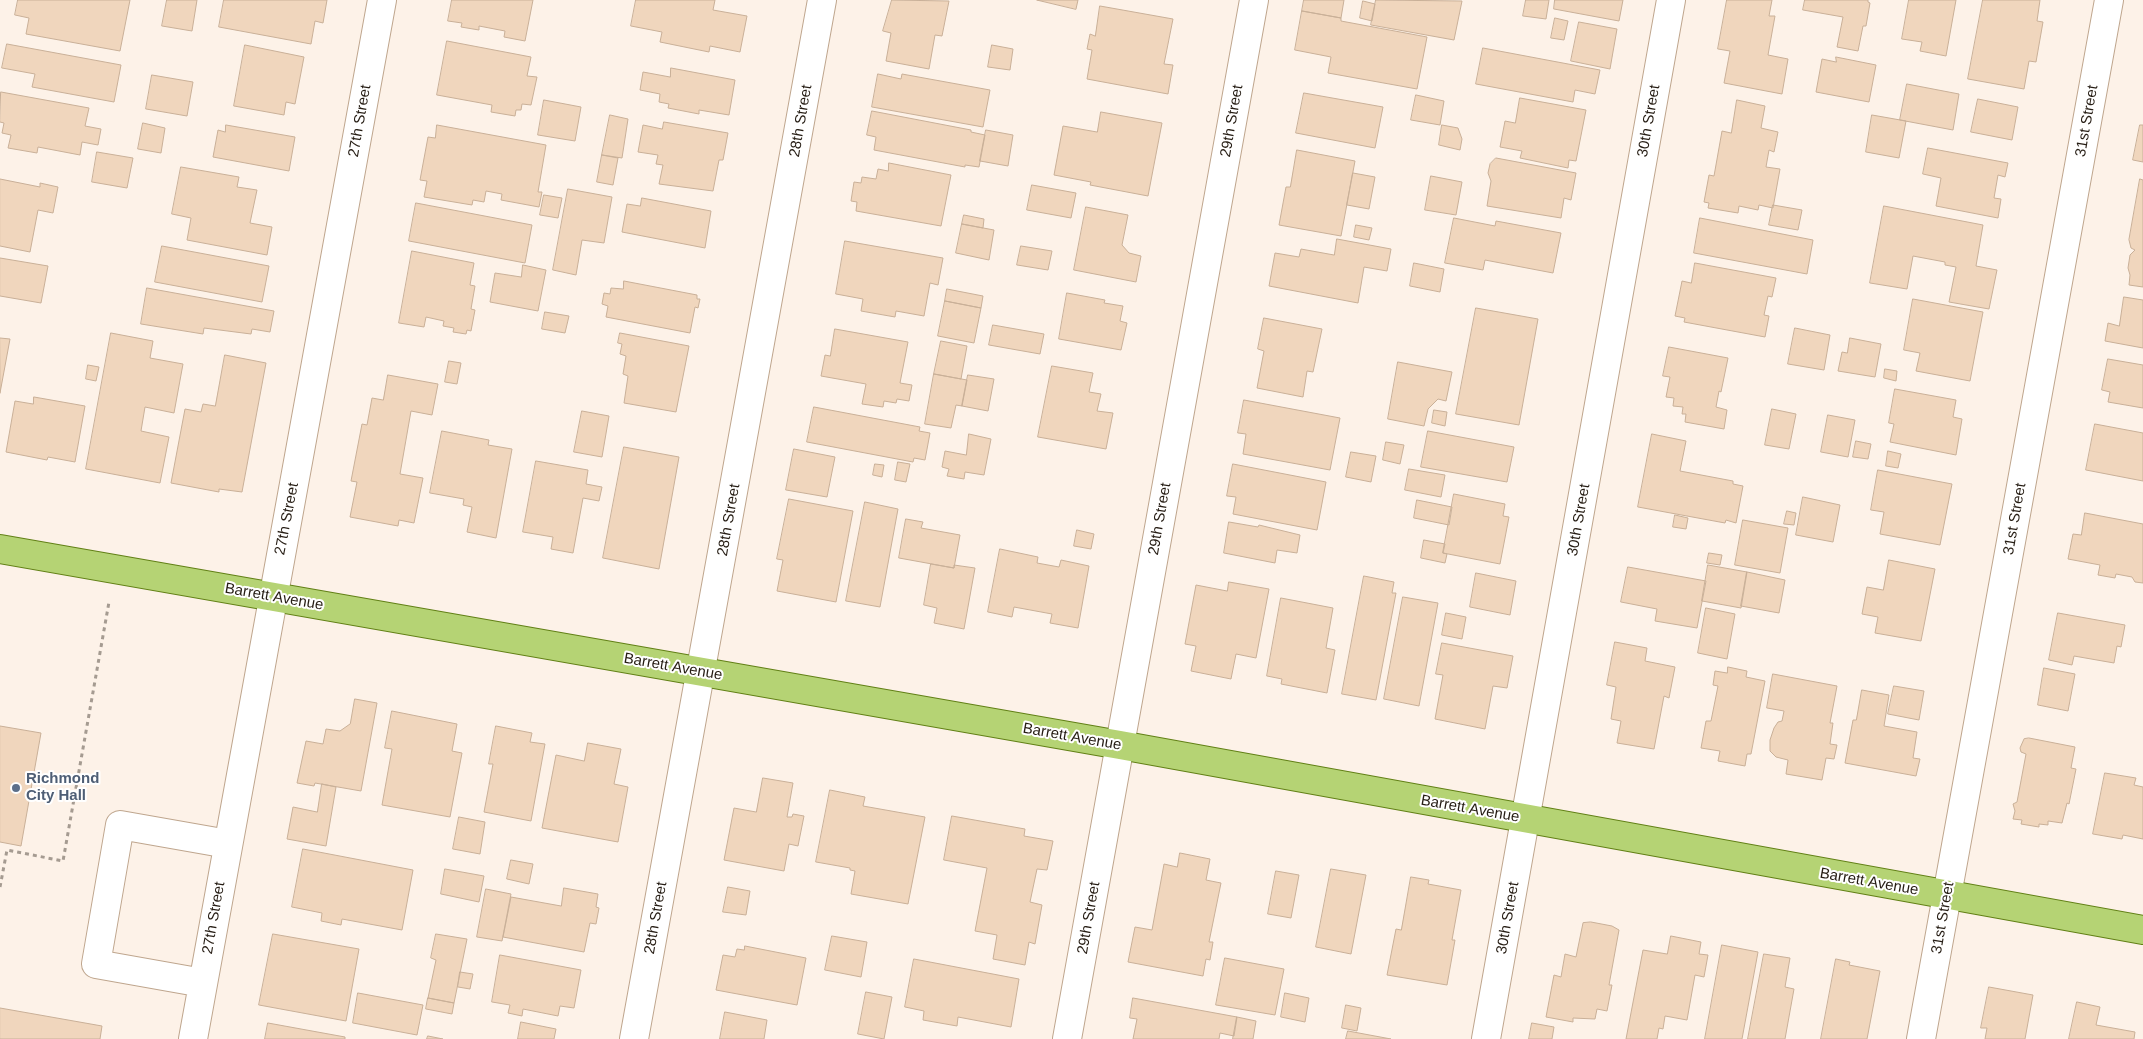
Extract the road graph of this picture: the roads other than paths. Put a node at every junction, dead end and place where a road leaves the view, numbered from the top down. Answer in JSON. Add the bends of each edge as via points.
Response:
{"nodes":[{"id":1,"x":382,"y":0,"type":"edge"},
{"id":2,"x":822,"y":0,"type":"edge"},
{"id":3,"x":1254,"y":0,"type":"edge"},
{"id":4,"x":1671,"y":0,"type":"edge"},
{"id":5,"x":2109,"y":0,"type":"edge"},
{"id":6,"x":0,"y":549,"type":"edge"},
{"id":7,"x":272,"y":596,"type":"junction"},
{"id":8,"x":702,"y":671,"type":"junction"},
{"id":9,"x":1120,"y":745,"type":"junction"},
{"id":10,"x":1526,"y":819,"type":"junction"},
{"id":11,"x":228,"y":844,"type":"junction"},
{"id":12,"x":1947,"y":896,"type":"junction"},
{"id":13,"x":2143,"y":930,"type":"edge"},
{"id":14,"x":203,"y":984,"type":"junction"},
{"id":15,"x":193,"y":1039,"type":"edge"},
{"id":16,"x":634,"y":1039,"type":"edge"},
{"id":17,"x":1067,"y":1039,"type":"edge"},
{"id":18,"x":1486,"y":1039,"type":"edge"},
{"id":19,"x":1921,"y":1039,"type":"edge"}],
"edges":[{"from":1,"to":7,"type":"street","name":"27th Street"},
{"from":2,"to":8,"type":"street","name":"28th Street"},
{"from":3,"to":9,"type":"street","name":"29th Street"},
{"from":4,"to":10,"type":"street","name":"30th Street"},
{"from":5,"to":12,"type":"street","name":"31st Street"},
{"from":6,"to":7,"type":"main road","name":"Barrett Avenue"},
{"from":7,"to":8,"type":"main road","name":"Barrett Avenue"},
{"from":7,"to":11,"type":"street","name":"27th Street"},
{"from":8,"to":9,"type":"main road","name":"Barrett Avenue"},
{"from":8,"to":16,"type":"street","name":"28th Street"},
{"from":9,"to":10,"type":"main road","name":"Barrett Avenue"},
{"from":9,"to":17,"type":"street","name":"29th Street"},
{"from":10,"to":12,"type":"main road","name":"Barrett Avenue"},
{"from":10,"to":18,"type":"street","name":"30th Street"},
{"from":11,"to":14,"type":"street","name":"27th Street"},
{"from":11,"to":14,"type":"street","via":[[120,825],[96,964]]},
{"from":12,"to":13,"type":"main road","name":"Barrett Avenue"},
{"from":12,"to":19,"type":"street","name":"31st Street"},
{"from":14,"to":15,"type":"street","name":"27th Street"}]}
